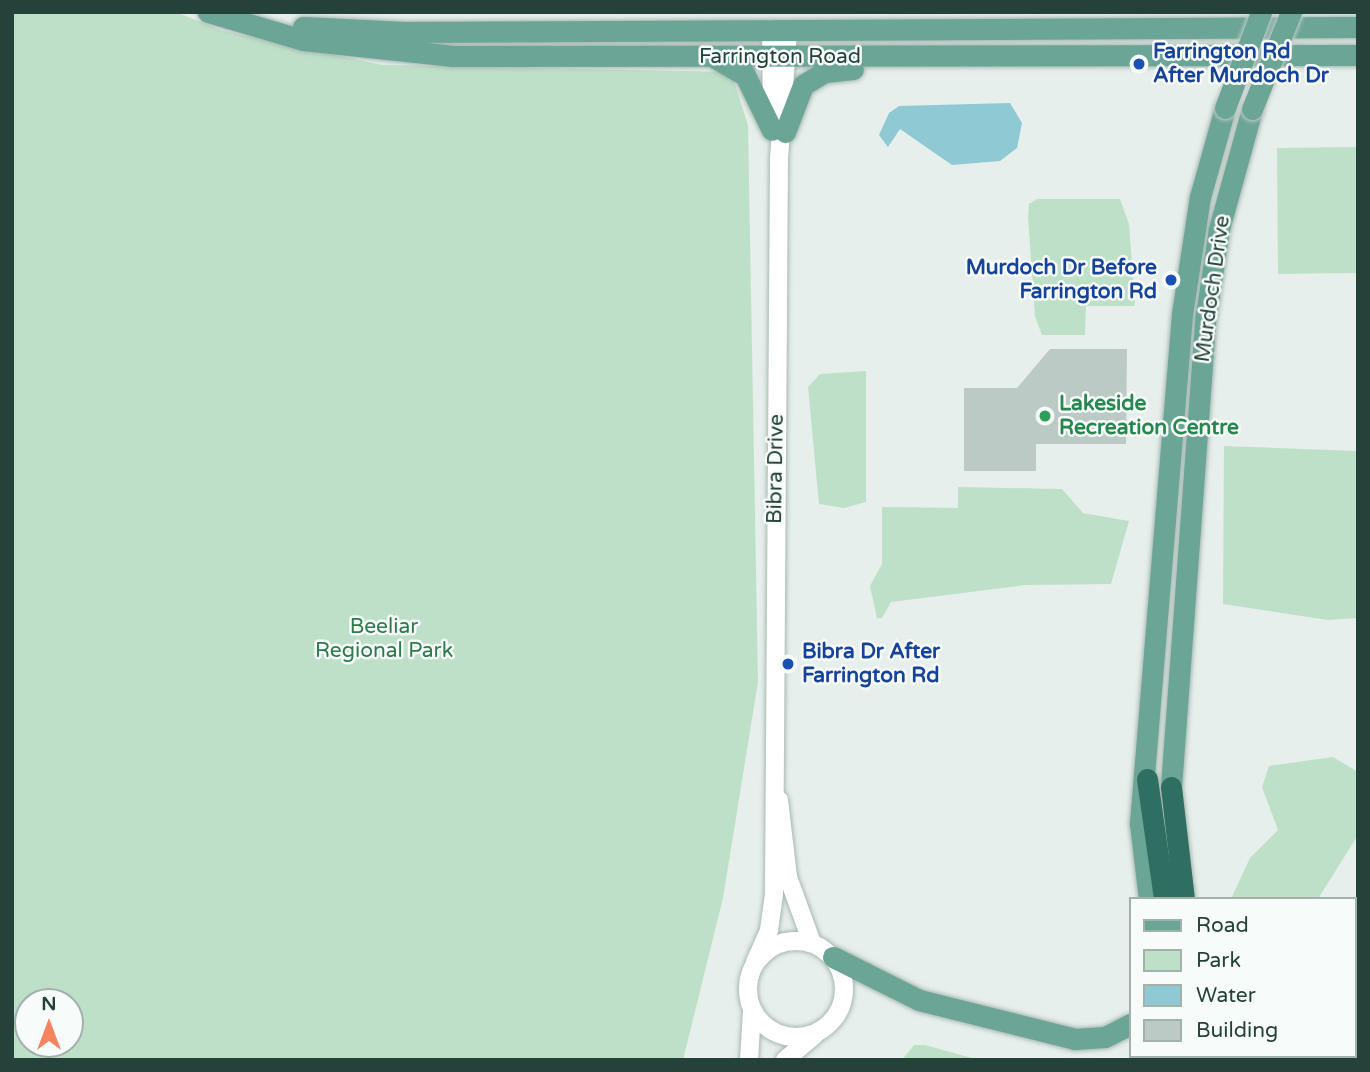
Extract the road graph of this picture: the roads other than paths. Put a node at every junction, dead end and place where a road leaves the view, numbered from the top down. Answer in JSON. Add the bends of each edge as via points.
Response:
{"nodes":[{"id":1,"x":208,"y":12,"type":"edge"},
{"id":2,"x":214,"y":12,"type":"edge"},
{"id":3,"x":1262,"y":12,"type":"edge"},
{"id":4,"x":1291,"y":12,"type":"edge"},
{"id":5,"x":1358,"y":27,"type":"edge"},
{"id":6,"x":1038,"y":28,"type":"junction"},
{"id":7,"x":780,"y":29,"type":"junction"},
{"id":8,"x":1140,"y":55,"type":"junction"},
{"id":9,"x":1358,"y":55,"type":"edge"},
{"id":10,"x":980,"y":56,"type":"junction"},
{"id":11,"x":780,"y":57,"type":"junction"},
{"id":12,"x":714,"y":58,"type":"junction"},
{"id":13,"x":778,"y":131,"type":"junction"},
{"id":14,"x":774,"y":779,"type":"junction"},
{"id":15,"x":1147,"y":779,"type":"junction"},
{"id":16,"x":1171,"y":787,"type":"joint"},
{"id":17,"x":1149,"y":897,"type":"edge"},
{"id":18,"x":1164,"y":897,"type":"edge"},
{"id":19,"x":1184,"y":897,"type":"edge"},
{"id":20,"x":812,"y":943,"type":"junction"},
{"id":21,"x":833,"y":957,"type":"junction"},
{"id":22,"x":755,"y":962,"type":"junction"},
{"id":23,"x":752,"y":1010,"type":"junction"},
{"id":24,"x":1128,"y":1025,"type":"edge"},
{"id":25,"x":817,"y":1033,"type":"junction"},
{"id":26,"x":749,"y":1060,"type":"edge"},
{"id":27,"x":785,"y":1060,"type":"edge"}],
"edges":[{"from":1,"to":12,"type":"main road","name":"Farrington Road","via":[[247,28],[370,51]]},
{"from":2,"to":7,"type":"main road","name":"Farrington Road","via":[[326,30]]},
{"from":3,"to":15,"type":"main road","name":"Murdoch Drive","bridge":true,"via":[[1225,108],[1200,197],[1185,285]]},
{"from":4,"to":16,"type":"main road","name":"Murdoch Drive","bridge":true,"via":[[1252,109],[1219,229],[1206,315]]},
{"from":5,"to":6,"type":"main road","name":"Farrington Road"},
{"from":6,"to":7,"type":"main road","name":"Farrington Road"},
{"from":6,"to":8,"type":"main road","via":[[1034,42],[1122,45]]},
{"from":7,"to":11,"type":"street","name":"Bibra Drive"},
{"from":8,"to":9,"type":"main road","name":"Farrington Road"},
{"from":8,"to":10,"type":"main road","name":"Farrington Road"},
{"from":10,"to":11,"type":"main road","name":"Farrington Road"},
{"from":10,"to":13,"type":"main road","via":[[825,72],[795,96]]},
{"from":11,"to":12,"type":"main road","name":"Farrington Road"},
{"from":11,"to":13,"type":"street","name":"Bibra Drive"},
{"from":12,"to":13,"type":"main road","via":[[745,75]]},
{"from":13,"to":14,"type":"street","name":"Bibra Drive"},
{"from":14,"to":20,"type":"street","name":"Bibra Drive","via":[[788,877]]},
{"from":14,"to":22,"type":"street","name":"Bibra Drive","via":[[774,906]]},
{"from":15,"to":17,"type":"main road","name":"Murdoch Drive","via":[[1140,823]]},
{"from":15,"to":18,"type":"highway"},
{"from":16,"to":19,"type":"highway"},
{"from":20,"to":21,"type":"street"},
{"from":20,"to":22,"type":"street","via":[[774,946]]},
{"from":21,"to":24,"type":"main road","via":[[919,1000],[1075,1040],[1105,1037]]},
{"from":21,"to":25,"type":"street","via":[[844,980],[842,1005]]},
{"from":22,"to":23,"type":"street","via":[[747,986]]},
{"from":23,"to":25,"type":"street","via":[[780,1035]]},
{"from":23,"to":26,"type":"street"},
{"from":25,"to":27,"type":"street"}]}
